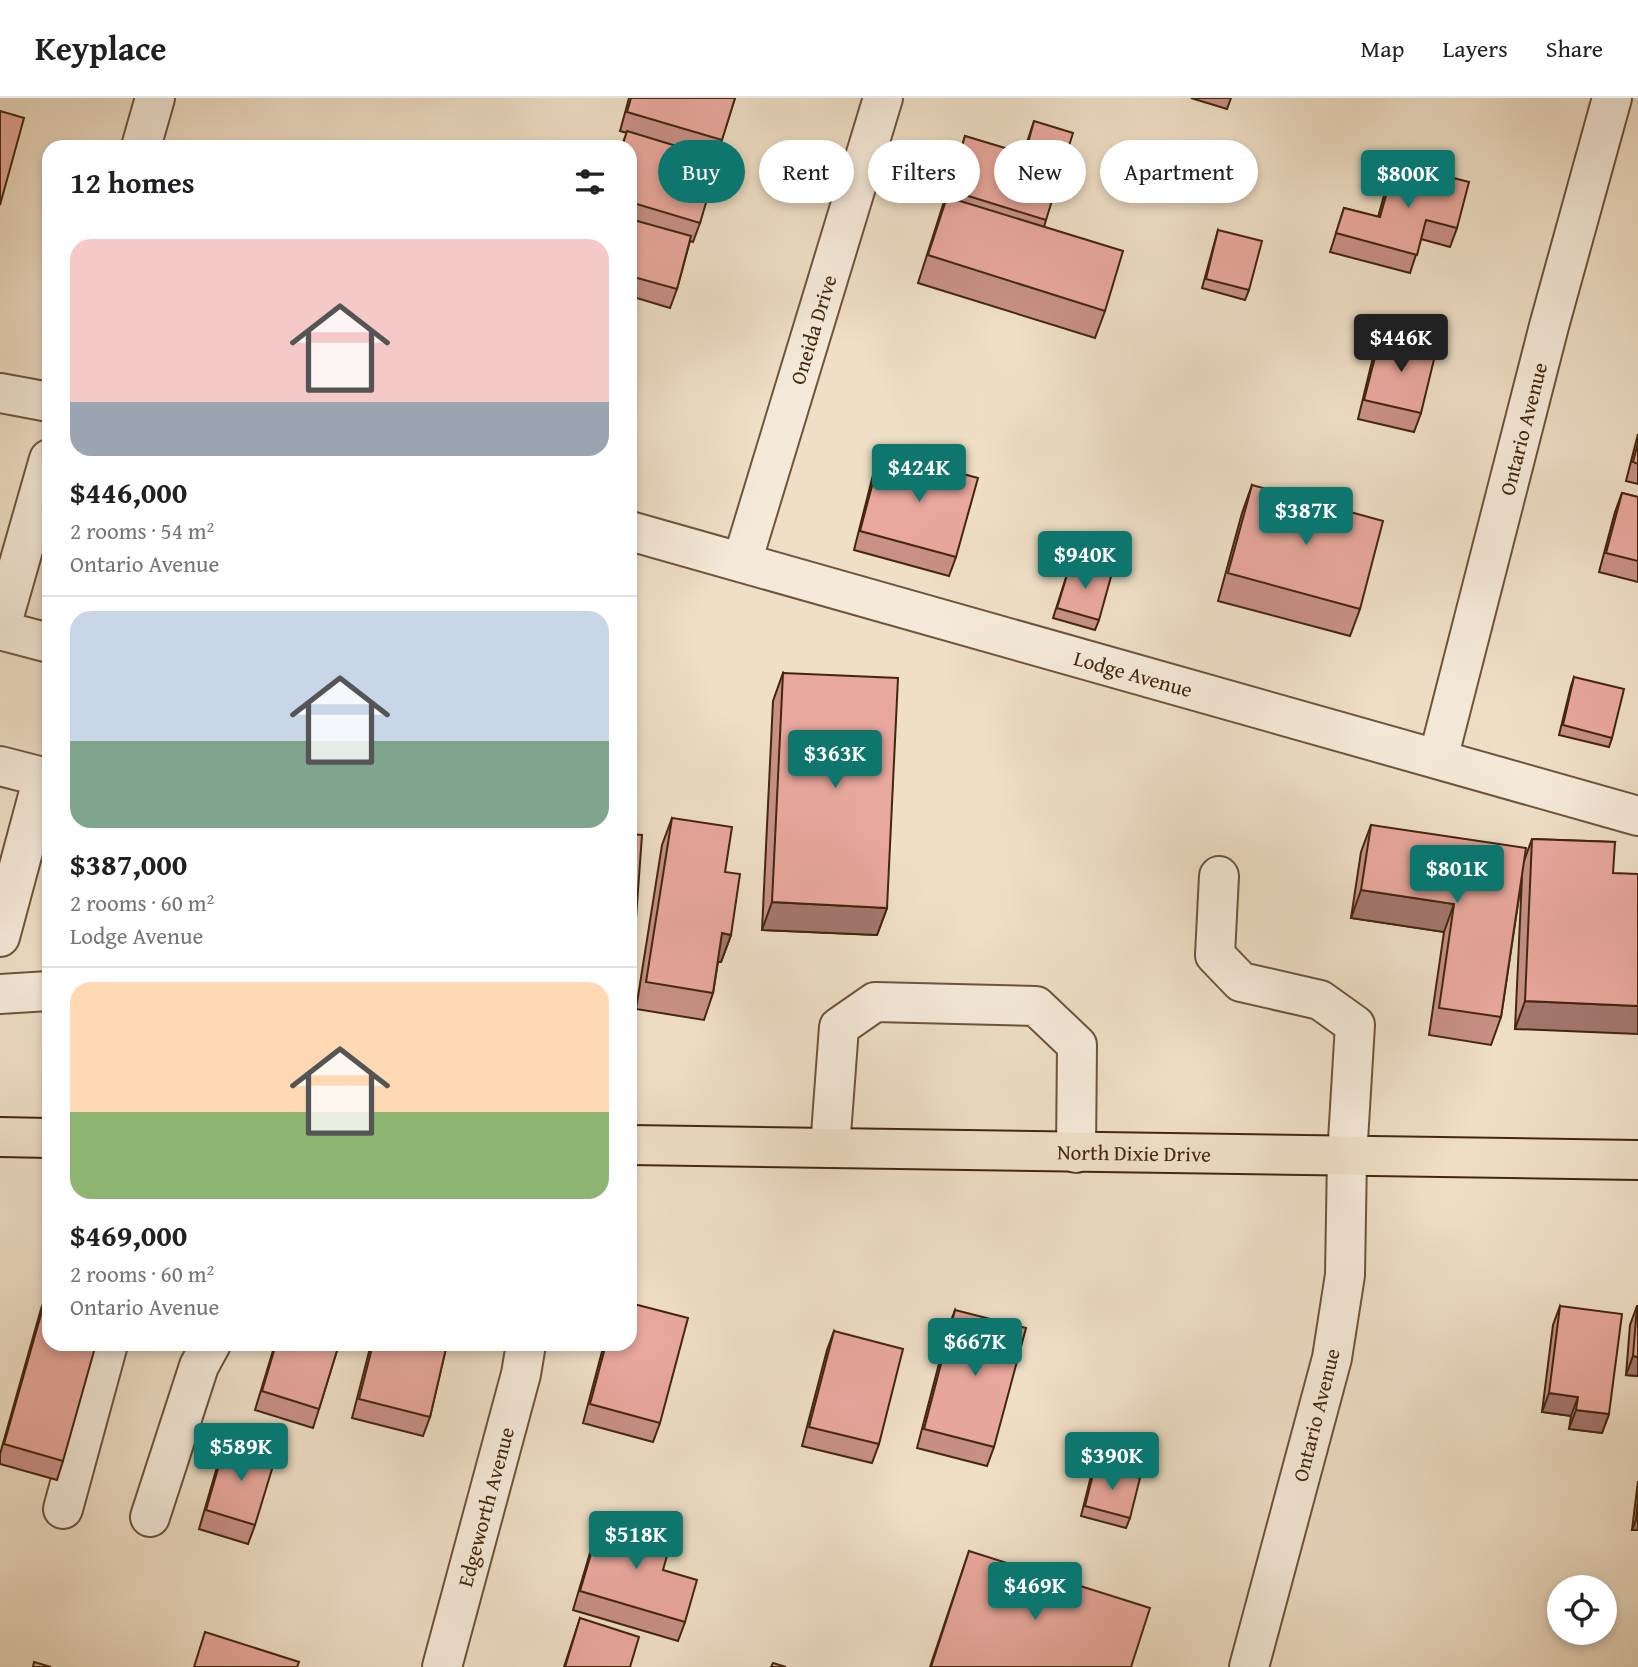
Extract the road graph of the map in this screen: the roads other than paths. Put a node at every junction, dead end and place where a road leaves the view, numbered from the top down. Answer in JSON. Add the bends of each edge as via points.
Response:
{"nodes":[{"id":1,"x":155,"y":98,"type":"edge"},
{"id":2,"x":883,"y":98,"type":"edge"},
{"id":3,"x":1612,"y":98,"type":"edge"},
{"id":4,"x":143,"y":140,"type":"edge"},
{"id":5,"x":0,"y":393,"type":"edge"},
{"id":6,"x":42,"y":401,"type":"edge"},
{"id":7,"x":42,"y":483,"type":"edge"},
{"id":8,"x":637,"y":533,"type":"edge"},
{"id":9,"x":742,"y":562,"type":"junction"},
{"id":10,"x":0,"y":630,"type":"edge"},
{"id":11,"x":42,"y":641,"type":"edge"},
{"id":12,"x":1438,"y":759,"type":"junction"},
{"id":13,"x":0,"y":765,"type":"edge"},
{"id":14,"x":42,"y":766,"type":"edge"},
{"id":15,"x":42,"y":781,"type":"edge"},
{"id":16,"x":1638,"y":816,"type":"edge"},
{"id":17,"x":1219,"y":876,"type":"dead end"},
{"id":18,"x":0,"y":937,"type":"edge"},
{"id":19,"x":42,"y":991,"type":"edge"},
{"id":20,"x":0,"y":994,"type":"edge"},
{"id":21,"x":0,"y":1137,"type":"edge"},
{"id":22,"x":42,"y":1138,"type":"edge"},
{"id":23,"x":637,"y":1145,"type":"edge"},
{"id":24,"x":830,"y":1148,"type":"junction"},
{"id":25,"x":1076,"y":1153,"type":"junction"},
{"id":26,"x":1348,"y":1157,"type":"junction"},
{"id":27,"x":1638,"y":1160,"type":"edge"},
{"id":28,"x":106,"y":1351,"type":"edge"},
{"id":29,"x":207,"y":1351,"type":"edge"},
{"id":30,"x":525,"y":1351,"type":"edge"},
{"id":31,"x":63,"y":1509,"type":"dead end"},
{"id":32,"x":150,"y":1517,"type":"dead end"},
{"id":33,"x":442,"y":1667,"type":"edge"},
{"id":34,"x":1249,"y":1667,"type":"edge"}],
"edges":[{"from":1,"to":4,"type":"street"},
{"from":2,"to":9,"type":"street","name":"Oneida Drive"},
{"from":3,"to":12,"type":"street","name":"Ontario Avenue"},
{"from":5,"to":6,"type":"street"},
{"from":7,"to":10,"type":"street"},
{"from":8,"to":9,"type":"street","name":"Lodge Avenue"},
{"from":9,"to":12,"type":"street","name":"Lodge Avenue"},
{"from":10,"to":11,"type":"street"},
{"from":12,"to":16,"type":"street","name":"Lodge Avenue"},
{"from":13,"to":14,"type":"street"},
{"from":15,"to":18,"type":"street"},
{"from":17,"to":26,"type":"street","name":"Ontario Avenue","via":[[1215,955],[1241,982],[1320,1000],[1355,1025]]},
{"from":19,"to":20,"type":"street"},
{"from":21,"to":22,"type":"main road"},
{"from":23,"to":24,"type":"main road","name":"North Dixie Drive"},
{"from":24,"to":25,"type":"main road","name":"North Dixie Drive"},
{"from":24,"to":25,"type":"street","via":[[838,1027],[875,1002],[1036,1006],[1077,1045]]},
{"from":25,"to":26,"type":"main road","name":"North Dixie Drive"},
{"from":26,"to":27,"type":"main road","name":"North Dixie Drive"},
{"from":26,"to":34,"type":"street","name":"Ontario Avenue","via":[[1345,1275],[1332,1358]]},
{"from":28,"to":31,"type":"street"},
{"from":29,"to":32,"type":"street"},
{"from":30,"to":33,"type":"street","name":"Edgeworth Avenue"}]}
